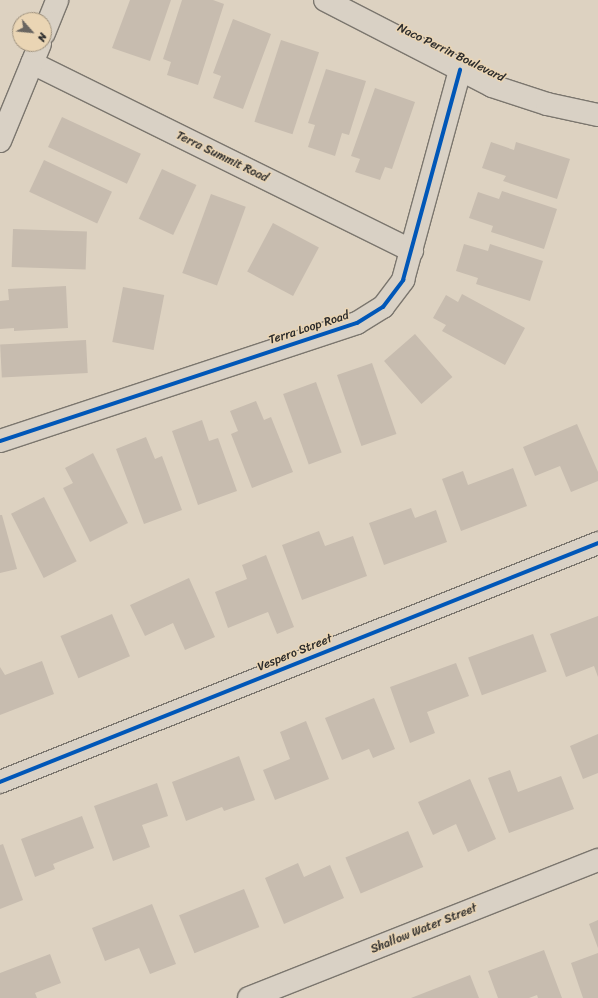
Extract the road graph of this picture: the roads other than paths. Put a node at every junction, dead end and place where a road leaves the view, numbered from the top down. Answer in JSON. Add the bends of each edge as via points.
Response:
{"nodes":[{"id":1,"x":57,"y":0,"type":"edge"},
{"id":2,"x":325,"y":0,"type":"edge"},
{"id":3,"x":52,"y":13,"type":"edge"},
{"id":4,"x":36,"y":53,"type":"edge"},
{"id":5,"x":460,"y":70,"type":"junction"},
{"id":6,"x":598,"y":115,"type":"edge"},
{"id":7,"x":0,"y":141,"type":"edge"},
{"id":8,"x":412,"y":251,"type":"junction"},
{"id":9,"x":0,"y":441,"type":"edge"},
{"id":10,"x":598,"y":543,"type":"edge"},
{"id":11,"x":0,"y":782,"type":"edge"},
{"id":12,"x":598,"y":860,"type":"edge"},
{"id":13,"x":250,"y":998,"type":"edge"}],
"edges":[{"from":1,"to":3,"type":"street"},
{"from":2,"to":5,"type":"street","name":"Naco Perrin Boulevard"},
{"from":4,"to":7,"type":"street"},
{"from":4,"to":8,"type":"street","name":"Terra Summit Road"},
{"from":5,"to":6,"type":"street","name":"Naco Perrin Boulevard","via":[[492,86],[546,104]]},
{"from":5,"to":8,"type":"street","name":"Terra Loop Road"},
{"from":8,"to":9,"type":"street","name":"Terra Loop Road","via":[[403,280],[383,307],[357,323]]},
{"from":10,"to":11,"type":"street","name":"Vespero Street"},
{"from":12,"to":13,"type":"street","name":"Shallow Water Street"}]}
